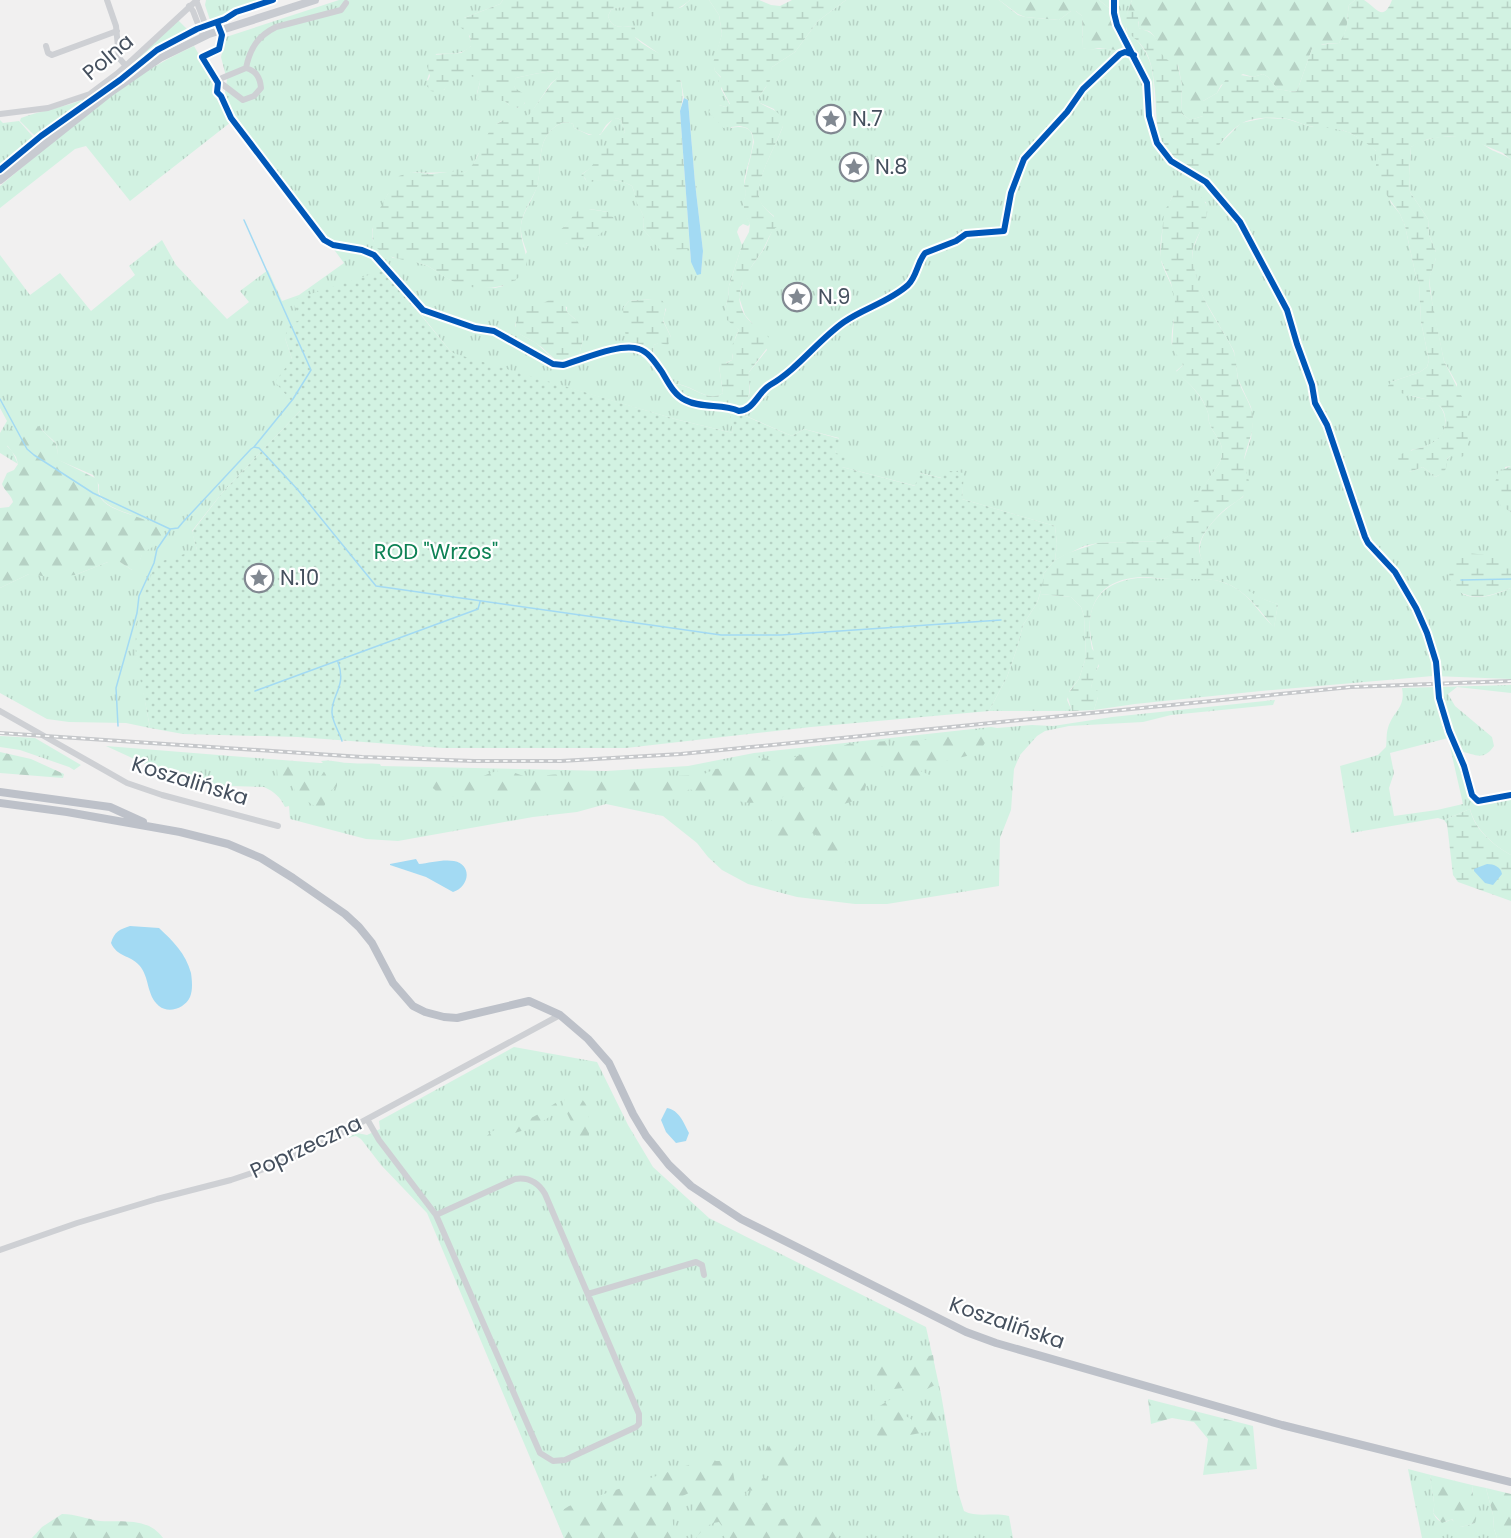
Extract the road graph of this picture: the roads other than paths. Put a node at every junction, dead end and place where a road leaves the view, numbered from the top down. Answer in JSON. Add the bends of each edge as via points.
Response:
{"nodes":[{"id":1,"x":107,"y":0,"type":"edge"},
{"id":2,"x":197,"y":0,"type":"edge"},
{"id":3,"x":315,"y":0,"type":"edge"},
{"id":4,"x":1114,"y":0,"type":"edge"},
{"id":5,"x":346,"y":3,"type":"dead end"},
{"id":6,"x":189,"y":6,"type":"junction"},
{"id":7,"x":117,"y":31,"type":"junction"},
{"id":8,"x":206,"y":36,"type":"junction"},
{"id":9,"x":46,"y":46,"type":"dead end"},
{"id":10,"x":126,"y":66,"type":"junction"},
{"id":11,"x":246,"y":68,"type":"junction"},
{"id":12,"x":0,"y":114,"type":"edge"},
{"id":13,"x":0,"y":180,"type":"edge"},
{"id":14,"x":0,"y":711,"type":"edge"},
{"id":15,"x":0,"y":792,"type":"edge"},
{"id":16,"x":1473,"y":798,"type":"dead end"},
{"id":17,"x":0,"y":803,"type":"edge"},
{"id":18,"x":279,"y":826,"type":"dead end"},
{"id":19,"x":156,"y":828,"type":"junction"},
{"id":20,"x":560,"y":1015,"type":"junction"},
{"id":21,"x":367,"y":1119,"type":"junction"},
{"id":22,"x":436,"y":1215,"type":"junction"},
{"id":23,"x":0,"y":1250,"type":"edge"},
{"id":24,"x":704,"y":1275,"type":"dead end"},
{"id":25,"x":588,"y":1294,"type":"junction"},
{"id":26,"x":1511,"y":1482,"type":"edge"}],
"edges":[{"from":1,"to":7,"type":"street"},
{"from":2,"to":6,"type":"street","name":"Polna"},
{"from":2,"to":8,"type":"street","name":"Polna"},
{"from":3,"to":8,"type":"main road"},
{"from":4,"to":16,"type":"street","via":[[1117,25],[1147,82],[1149,116],[1157,143],[1171,161],[1201,178],[1234,213],[1287,310],[1315,403],[1365,537],[1395,572],[1427,633],[1436,662],[1439,698]]},
{"from":5,"to":11,"type":"street","via":[[341,10],[268,32],[251,50]]},
{"from":6,"to":8,"type":"street"},
{"from":6,"to":10,"type":"street","name":"Polna"},
{"from":7,"to":9,"type":"street","via":[[52,55]]},
{"from":7,"to":10,"type":"street","via":[[119,56]]},
{"from":8,"to":13,"type":"main road","via":[[137,72]]},
{"from":10,"to":12,"type":"street","name":"Polna","via":[[81,98],[40,110]]},
{"from":11,"to":11,"type":"street","via":[[222,81],[243,99],[257,94],[261,87],[253,71]]},
{"from":14,"to":18,"type":"street","name":"Koszalińska","via":[[98,768],[144,789]]},
{"from":15,"to":19,"type":"highway","via":[[110,807]]},
{"from":17,"to":19,"type":"highway"},
{"from":19,"to":20,"type":"highway","name":"Koszalińska","via":[[228,844],[293,878],[360,927],[393,983],[413,1006],[425,1012],[457,1018],[529,1002]]},
{"from":20,"to":21,"type":"street","name":"Poprzeczna"},
{"from":20,"to":26,"type":"highway","name":"Koszalińska","via":[[604,1056],[646,1136],[691,1186],[741,1219],[923,1312],[996,1343],[1282,1425]]},
{"from":21,"to":22,"type":"street"},
{"from":21,"to":23,"type":"street","name":"Poprzeczna","via":[[267,1168],[77,1223]]},
{"from":22,"to":25,"type":"street","via":[[515,1179],[532,1180],[545,1194]]},
{"from":22,"to":25,"type":"street","via":[[535,1444],[548,1459],[565,1460],[639,1424],[639,1414]]},
{"from":24,"to":25,"type":"street","via":[[702,1265],[696,1262]]}]}
